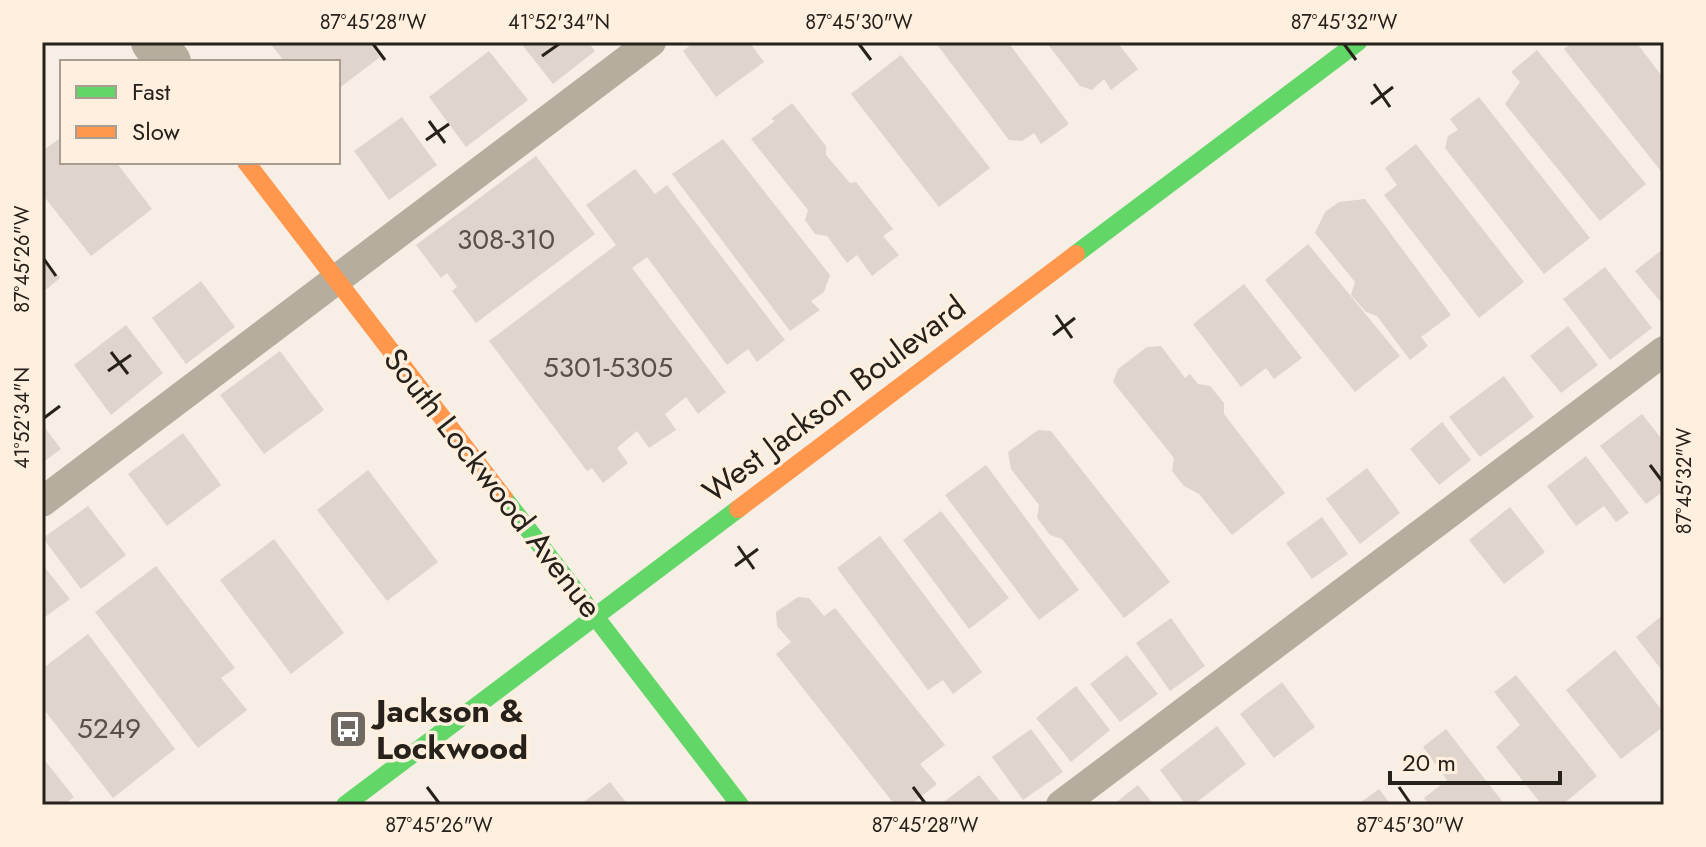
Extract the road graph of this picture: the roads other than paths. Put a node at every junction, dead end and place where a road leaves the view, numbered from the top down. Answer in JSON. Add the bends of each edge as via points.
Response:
{"nodes":[{"id":1,"x":153,"y":42,"type":"edge"},
{"id":2,"x":651,"y":42,"type":"edge"},
{"id":3,"x":1358,"y":42,"type":"edge"},
{"id":4,"x":167,"y":60,"type":"edge"},
{"id":5,"x":248,"y":164,"type":"edge"},
{"id":6,"x":337,"y":280,"type":"junction"},
{"id":7,"x":1664,"y":351,"type":"edge"},
{"id":8,"x":42,"y":502,"type":"edge"},
{"id":9,"x":596,"y":617,"type":"junction"},
{"id":10,"x":345,"y":805,"type":"edge"},
{"id":11,"x":740,"y":805,"type":"edge"},
{"id":12,"x":1061,"y":805,"type":"edge"}],
"edges":[{"from":1,"to":4,"type":"street"},
{"from":2,"to":6,"type":"lane"},
{"from":3,"to":9,"type":"street","name":"West Jackson Boulevard"},
{"from":5,"to":6,"type":"street","name":"South Lockwood Avenue"},
{"from":6,"to":8,"type":"lane"},
{"from":6,"to":9,"type":"street","name":"South Lockwood Avenue"},
{"from":7,"to":12,"type":"lane"},
{"from":9,"to":10,"type":"street","name":"West Jackson Boulevard"},
{"from":9,"to":11,"type":"street","name":"South Lockwood Avenue"}]}
